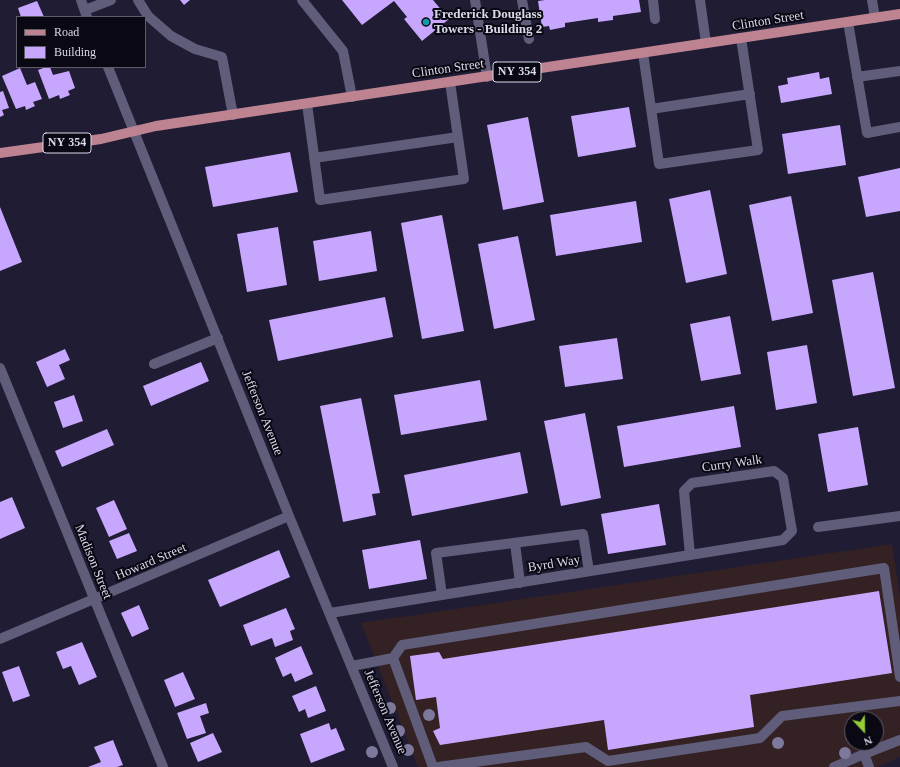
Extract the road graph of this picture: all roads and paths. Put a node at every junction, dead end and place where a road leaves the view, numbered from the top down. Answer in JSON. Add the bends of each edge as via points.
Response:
{"nodes":[{"id":1,"x":81,"y":0,"type":"edge"},
{"id":2,"x":111,"y":0,"type":"edge"},
{"id":3,"x":138,"y":0,"type":"edge"},
{"id":4,"x":302,"y":0,"type":"edge"},
{"id":5,"x":475,"y":0,"type":"edge"},
{"id":6,"x":522,"y":0,"type":"edge"},
{"id":7,"x":653,"y":0,"type":"edge"},
{"id":8,"x":700,"y":0,"type":"edge"},
{"id":9,"x":872,"y":0,"type":"edge"},
{"id":10,"x":86,"y":14,"type":"edge"},
{"id":11,"x":900,"y":14,"type":"edge"},
{"id":12,"x":875,"y":18,"type":"junction"},
{"id":13,"x":655,"y":19,"type":"dead end"},
{"id":14,"x":848,"y":22,"type":"junction"},
{"id":15,"x":741,"y":38,"type":"junction"},
{"id":16,"x":529,"y":39,"type":"dead end"},
{"id":17,"x":706,"y":43,"type":"junction"},
{"id":18,"x":643,"y":53,"type":"junction"},
{"id":19,"x":108,"y":68,"type":"edge"},
{"id":20,"x":900,"y":71,"type":"edge"},
{"id":21,"x":487,"y":76,"type":"junction"},
{"id":22,"x":857,"y":77,"type":"junction"},
{"id":23,"x":450,"y":82,"type":"junction"},
{"id":24,"x":750,"y":94,"type":"junction"},
{"id":25,"x":352,"y":97,"type":"junction"},
{"id":26,"x":307,"y":104,"type":"junction"},
{"id":27,"x":651,"y":109,"type":"junction"},
{"id":28,"x":233,"y":114,"type":"junction"},
{"id":29,"x":900,"y":127,"type":"edge"},
{"id":30,"x":134,"y":131,"type":"junction"},
{"id":31,"x":458,"y":137,"type":"junction"},
{"id":32,"x":0,"y":153,"type":"edge"},
{"id":33,"x":314,"y":158,"type":"junction"},
{"id":34,"x":218,"y":338,"type":"junction"},
{"id":35,"x":154,"y":364,"type":"dead end"},
{"id":36,"x":0,"y":368,"type":"edge"},
{"id":37,"x":289,"y":516,"type":"junction"},
{"id":38,"x":900,"y":516,"type":"edge"},
{"id":39,"x":818,"y":527,"type":"dead end"},
{"id":40,"x":783,"y":540,"type":"joint"},
{"id":41,"x":515,"y":543,"type":"junction"},
{"id":42,"x":690,"y":555,"type":"junction"},
{"id":43,"x":589,"y":571,"type":"junction"},
{"id":44,"x":520,"y":583,"type":"junction"},
{"id":45,"x":442,"y":595,"type":"junction"},
{"id":46,"x":95,"y":600,"type":"junction"},
{"id":47,"x":330,"y":613,"type":"junction"},
{"id":48,"x":0,"y":639,"type":"edge"},
{"id":49,"x":393,"y":658,"type":"junction"},
{"id":50,"x":352,"y":666,"type":"junction"},
{"id":51,"x":900,"y":677,"type":"edge"},
{"id":52,"x":900,"y":701,"type":"edge"},
{"id":53,"x":900,"y":740,"type":"edge"},
{"id":54,"x":864,"y":754,"type":"junction"},
{"id":55,"x":609,"y":764,"type":"edge"},
{"id":56,"x":457,"y":765,"type":"edge"},
{"id":57,"x":163,"y":767,"type":"edge"},
{"id":58,"x":393,"y":767,"type":"edge"},
{"id":59,"x":433,"y":767,"type":"edge"},
{"id":60,"x":438,"y":767,"type":"edge"},
{"id":61,"x":834,"y":767,"type":"edge"},
{"id":62,"x":869,"y":767,"type":"edge"}],
"edges":[{"from":1,"to":10,"type":"street"},
{"from":2,"to":10,"type":"street"},
{"from":3,"to":28,"type":"street","via":[[148,16],[171,36],[195,49],[222,57]]},
{"from":4,"to":25,"type":"street","via":[[343,51]]},
{"from":5,"to":21,"type":"street"},
{"from":6,"to":16,"type":"street"},
{"from":7,"to":13,"type":"street"},
{"from":8,"to":17,"type":"street"},
{"from":9,"to":12,"type":"street"},
{"from":11,"to":12,"type":"main road","name":"Clinton Street","number":"NY 354"},
{"from":12,"to":14,"type":"main road","name":"Clinton Street","number":"NY 354"},
{"from":14,"to":15,"type":"main road","name":"Clinton Street","number":"NY 354"},
{"from":14,"to":22,"type":"street"},
{"from":15,"to":17,"type":"main road","name":"Clinton Street","number":"NY 354"},
{"from":15,"to":24,"type":"street"},
{"from":17,"to":18,"type":"main road","name":"Clinton Street","number":"NY 354"},
{"from":18,"to":21,"type":"main road","name":"Clinton Street","number":"NY 354"},
{"from":18,"to":27,"type":"street"},
{"from":19,"to":30,"type":"street","name":"Jefferson Avenue"},
{"from":20,"to":22,"type":"street"},
{"from":21,"to":23,"type":"main road","name":"Clinton Street","number":"NY 354"},
{"from":22,"to":29,"type":"street","via":[[867,133]]},
{"from":23,"to":25,"type":"main road","name":"Clinton Street","number":"NY 354"},
{"from":23,"to":31,"type":"street"},
{"from":24,"to":27,"type":"street"},
{"from":24,"to":27,"type":"street","via":[[758,150],[659,164]]},
{"from":25,"to":26,"type":"main road","name":"Clinton Street","number":"NY 354"},
{"from":26,"to":28,"type":"main road","name":"Clinton Street","number":"NY 354"},
{"from":26,"to":33,"type":"street"},
{"from":28,"to":30,"type":"main road","name":"Clinton Street","number":"NY 354"},
{"from":30,"to":32,"type":"main road","name":"Clinton Street","number":"NY 354"},
{"from":30,"to":34,"type":"street","name":"Jefferson Avenue"},
{"from":31,"to":33,"type":"street"},
{"from":31,"to":33,"type":"street","via":[[464,179],[350,196],[320,200]]},
{"from":34,"to":35,"type":"street"},
{"from":34,"to":37,"type":"street","name":"Jefferson Avenue"},
{"from":36,"to":46,"type":"street","name":"Madison Street"},
{"from":37,"to":46,"type":"street","name":"Howard Street"},
{"from":37,"to":47,"type":"street","name":"Jefferson Avenue"},
{"from":38,"to":39,"type":"street"},
{"from":40,"to":42,"type":"street","name":"Byrd Way"},
{"from":40,"to":42,"type":"street","name":"Curry Walk","via":[[792,531],[783,478],[774,471],[692,483],[684,491]]},
{"from":41,"to":43,"type":"street","via":[[583,534]]},
{"from":41,"to":44,"type":"street"},
{"from":41,"to":45,"type":"street","via":[[436,553]]},
{"from":42,"to":43,"type":"street","name":"Byrd Way"},
{"from":43,"to":44,"type":"street","name":"Byrd Way"},
{"from":44,"to":45,"type":"street","name":"Byrd Way"},
{"from":45,"to":47,"type":"street","name":"Byrd Way"},
{"from":46,"to":48,"type":"street","name":"Howard Street"},
{"from":46,"to":57,"type":"street","name":"Madison Street"},
{"from":47,"to":50,"type":"street","name":"Jefferson Avenue"},
{"from":49,"to":50,"type":"street"},
{"from":49,"to":51,"type":"street","via":[[402,645],[884,568]]},
{"from":49,"to":59,"type":"street"},
{"from":50,"to":58,"type":"street","name":"Jefferson Avenue"},
{"from":52,"to":55,"type":"street","via":[[782,716],[760,738]]},
{"from":53,"to":54,"type":"street"},
{"from":54,"to":61,"type":"street"},
{"from":54,"to":62,"type":"street"},
{"from":55,"to":56,"type":"street","via":[[586,747]]},
{"from":56,"to":60,"type":"street"}]}
